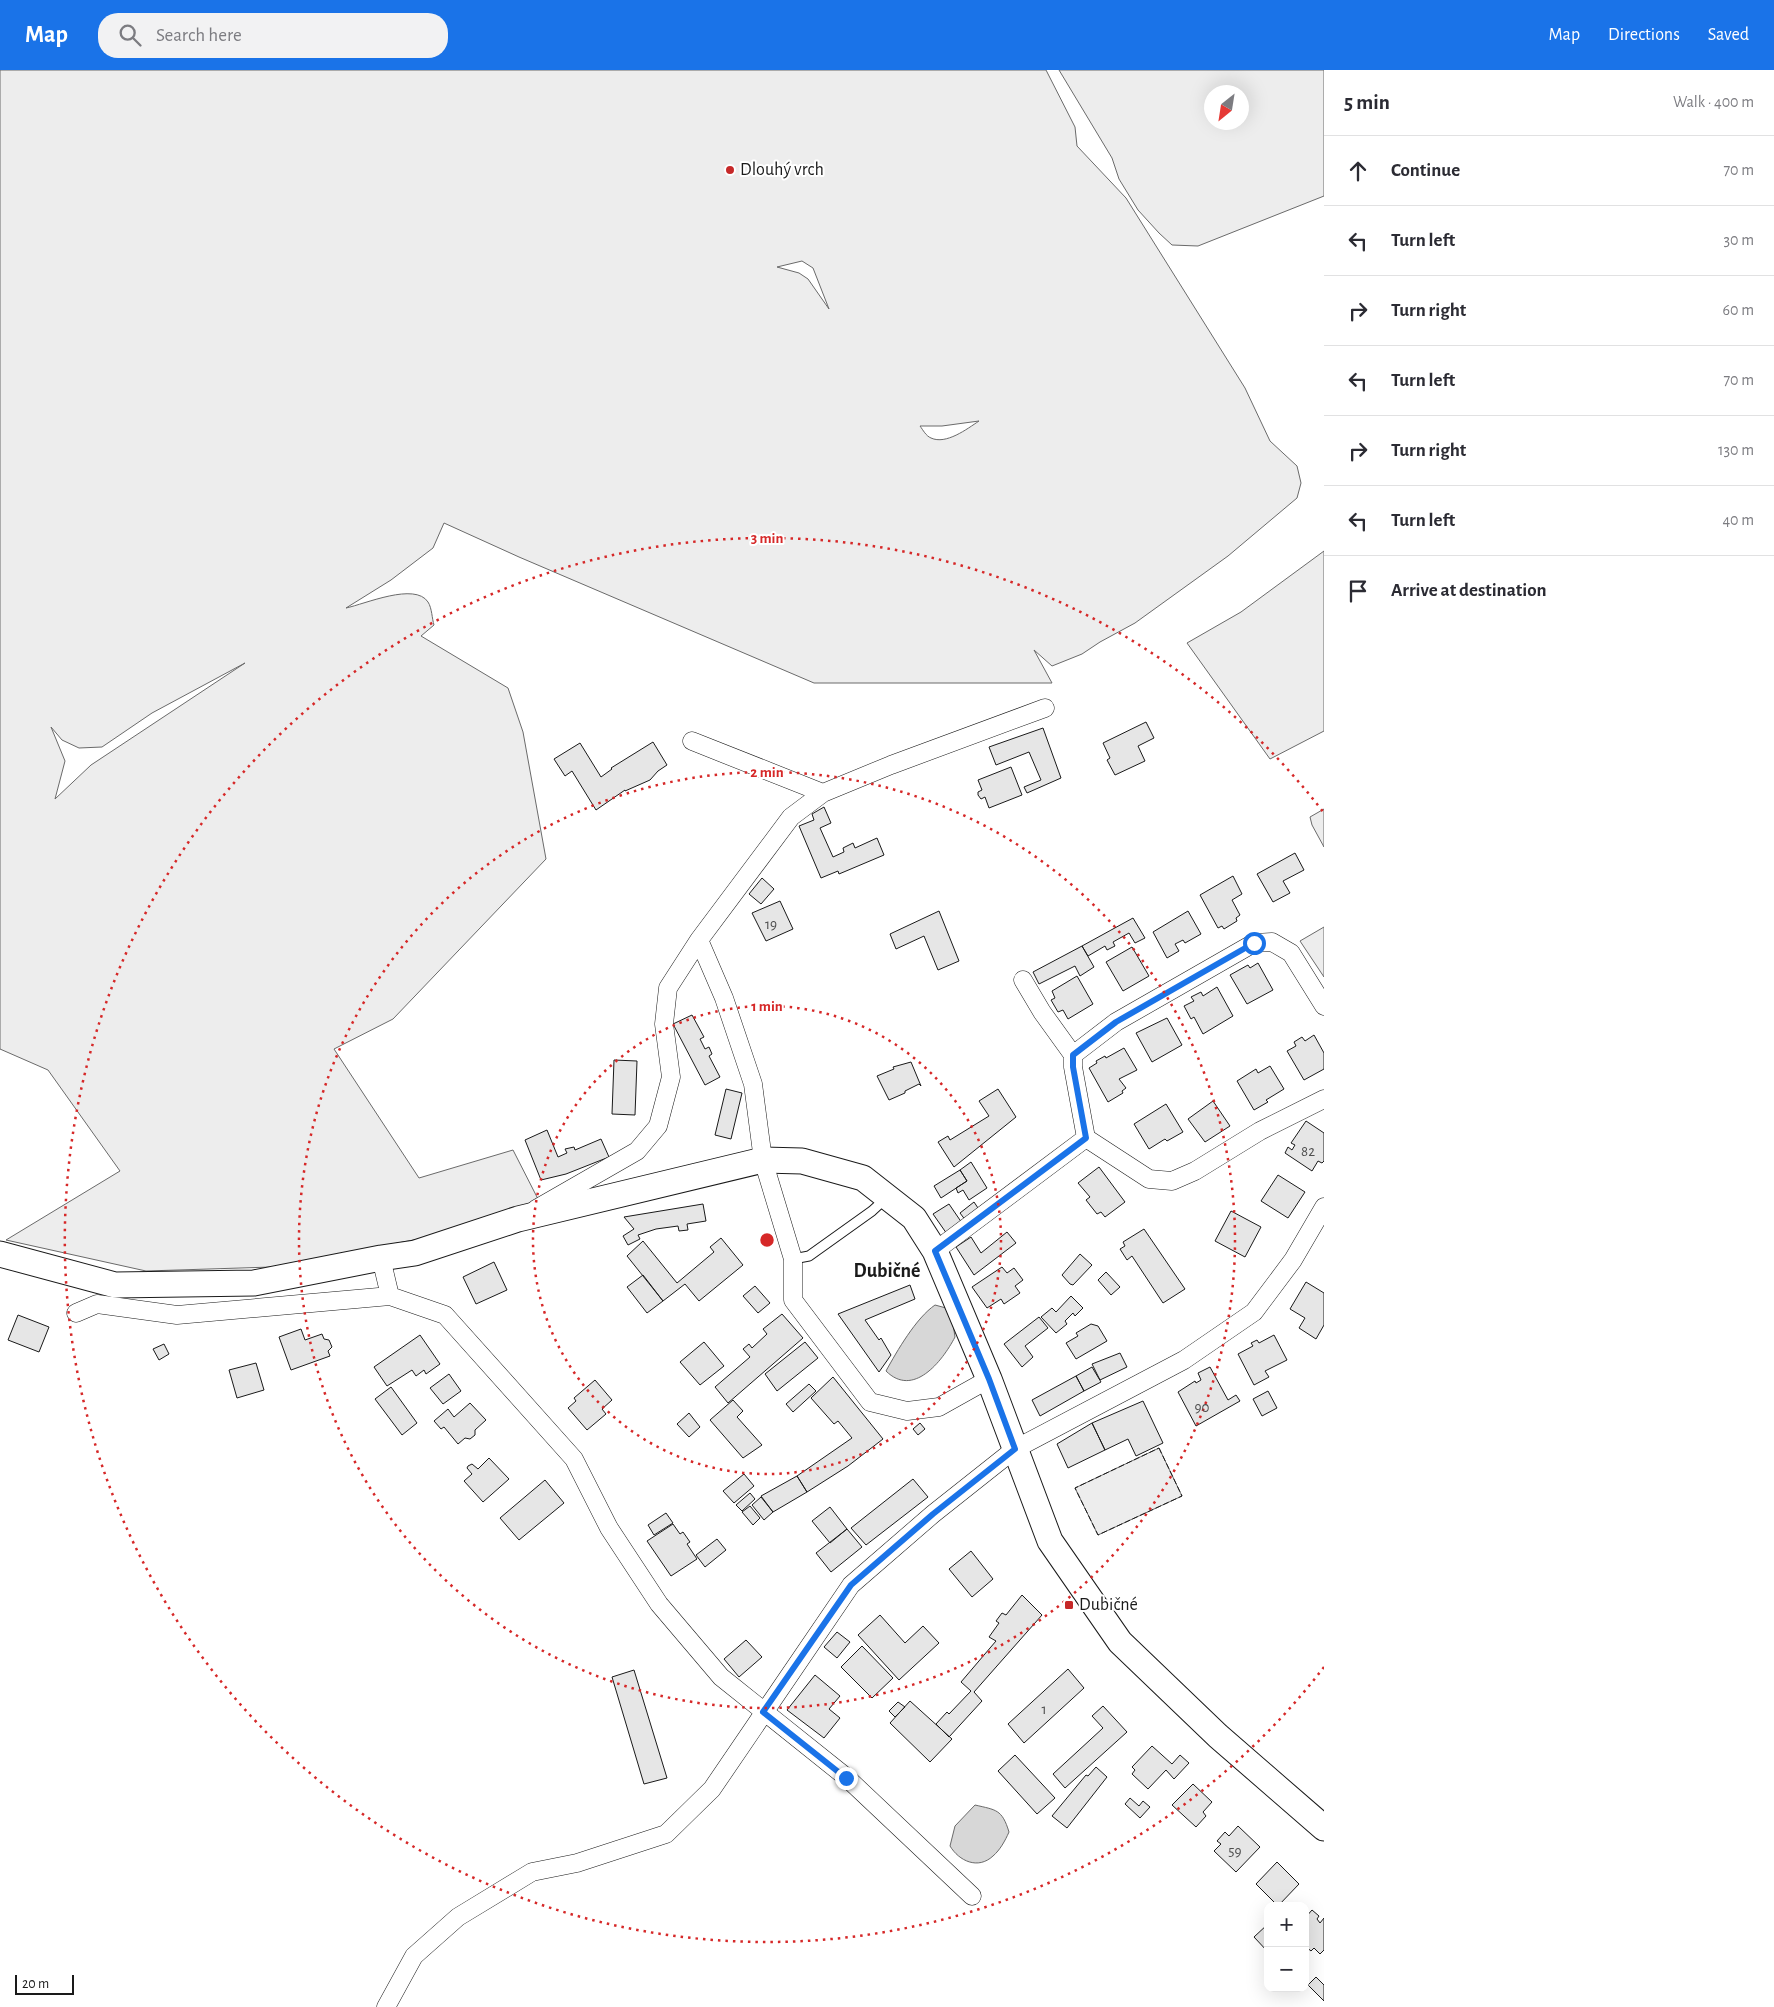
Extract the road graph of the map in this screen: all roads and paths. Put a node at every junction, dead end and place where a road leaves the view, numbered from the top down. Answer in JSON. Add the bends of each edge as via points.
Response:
{"nodes":[{"id":1,"x":1045,"y":708,"type":"dead end"},
{"id":2,"x":692,"y":741,"type":"dead end"},
{"id":3,"x":823,"y":793,"type":"junction"},
{"id":4,"x":699,"y":940,"type":"junction"},
{"id":5,"x":1023,"y":980,"type":"dead end"},
{"id":6,"x":1324,"y":1006,"type":"edge"},
{"id":7,"x":1073,"y":1055,"type":"junction"},
{"id":8,"x":1324,"y":1099,"type":"edge"},
{"id":9,"x":1086,"y":1138,"type":"junction"},
{"id":10,"x":762,"y":1160,"type":"junction"},
{"id":11,"x":887,"y":1197,"type":"junction"},
{"id":12,"x":1324,"y":1207,"type":"edge"},
{"id":13,"x":518,"y":1219,"type":"junction"},
{"id":14,"x":935,"y":1251,"type":"junction"},
{"id":15,"x":0,"y":1254,"type":"edge"},
{"id":16,"x":381,"y":1258,"type":"junction"},
{"id":17,"x":793,"y":1260,"type":"junction"},
{"id":18,"x":390,"y":1296,"type":"junction"},
{"id":19,"x":76,"y":1313,"type":"dead end"},
{"id":20,"x":989,"y":1379,"type":"junction"},
{"id":21,"x":1015,"y":1449,"type":"junction"},
{"id":22,"x":763,"y":1712,"type":"junction"},
{"id":23,"x":1324,"y":1828,"type":"edge"},
{"id":24,"x":972,"y":1896,"type":"dead end"},
{"id":25,"x":386,"y":2007,"type":"edge"}],
"edges":[{"from":1,"to":3,"type":"street"},
{"from":2,"to":3,"type":"street"},
{"from":3,"to":4,"type":"street","via":[[791,817]]},
{"from":4,"to":10,"type":"street","via":[[724,998],[753,1084]]},
{"from":4,"to":13,"type":"street","via":[[668,988],[664,1024],[671,1077],[658,1126],[637,1150]]},
{"from":5,"to":7,"type":"street"},
{"from":6,"to":7,"type":"street","via":[[1291,952],[1272,942],[1254,943],[1116,1022]]},
{"from":7,"to":9,"type":"street"},
{"from":8,"to":9,"type":"street","via":[[1260,1131],[1195,1171],[1172,1180],[1150,1179]]},
{"from":9,"to":14,"type":"street"},
{"from":10,"to":11,"type":"street","via":[[802,1161],[863,1178]]},
{"from":10,"to":13,"type":"street"},
{"from":10,"to":17,"type":"street"},
{"from":11,"to":14,"type":"street","via":[[914,1218]]},
{"from":11,"to":17,"type":"lane","via":[[809,1256]]},
{"from":12,"to":21,"type":"street","via":[[1293,1260],[1254,1312],[1184,1360]]},
{"from":13,"to":16,"type":"street","via":[[415,1253]]},
{"from":14,"to":20,"type":"street"},
{"from":15,"to":16,"type":"street","via":[[115,1285],[254,1283]]},
{"from":16,"to":18,"type":"street"},
{"from":17,"to":20,"type":"street","via":[[793,1300],[870,1402],[906,1411],[939,1407]]},
{"from":18,"to":19,"type":"street","via":[[177,1315],[97,1304]]},
{"from":18,"to":22,"type":"street","via":[[445,1315],[524,1401],[574,1459],[609,1528],[659,1604],[721,1677]]},
{"from":20,"to":21,"type":"street"},
{"from":21,"to":22,"type":"street","via":[[851,1585]]},
{"from":21,"to":23,"type":"street","via":[[1050,1541],[1120,1642],[1218,1736]]},
{"from":22,"to":24,"type":"street","via":[[846,1778]]},
{"from":22,"to":25,"type":"street","via":[[712,1789],[666,1834],[577,1863],[532,1872],[458,1917],[414,1956]]}]}
